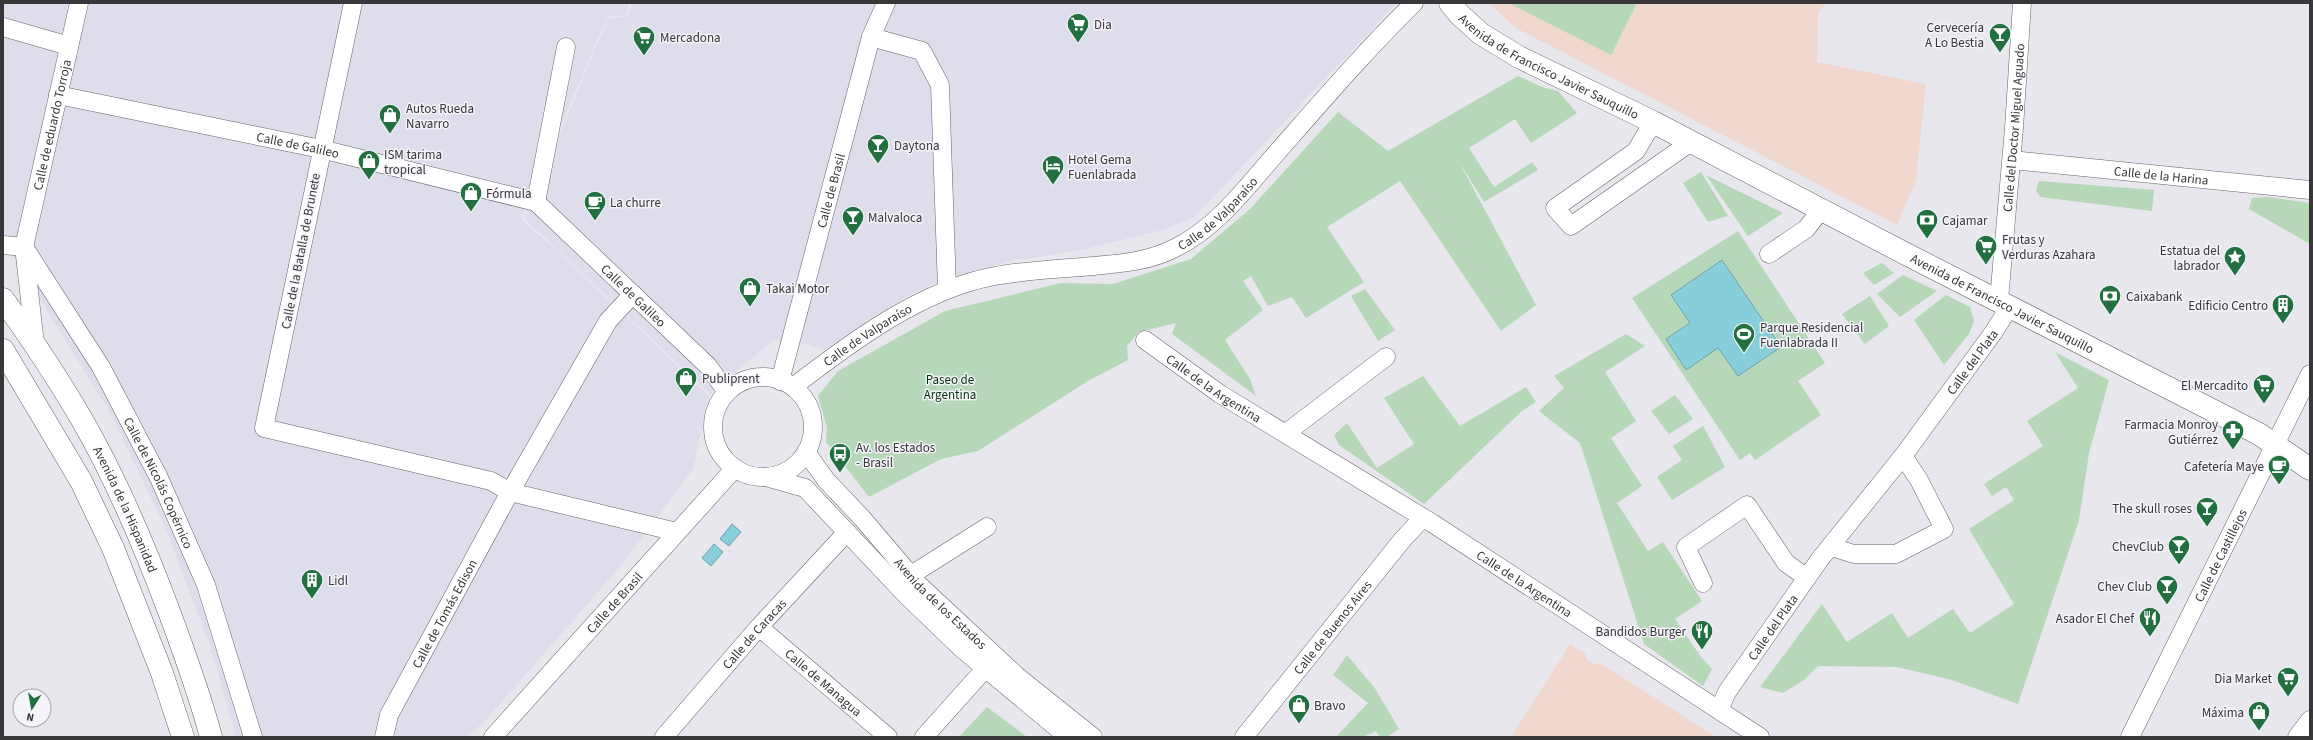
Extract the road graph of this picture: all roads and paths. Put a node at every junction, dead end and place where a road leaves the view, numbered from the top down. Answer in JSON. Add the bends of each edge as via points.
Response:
{"nodes":[{"id":1,"x":79,"y":3,"type":"edge"},
{"id":2,"x":352,"y":3,"type":"edge"},
{"id":3,"x":886,"y":3,"type":"edge"},
{"id":4,"x":1414,"y":3,"type":"edge"},
{"id":5,"x":1450,"y":3,"type":"edge"},
{"id":6,"x":2022,"y":3,"type":"edge"},
{"id":7,"x":3,"y":27,"type":"edge"},
{"id":8,"x":871,"y":37,"type":"junction"},
{"id":9,"x":69,"y":46,"type":"junction"},
{"id":10,"x":566,"y":47,"type":"dead end"},
{"id":11,"x":58,"y":95,"type":"junction"},
{"id":12,"x":1653,"y":122,"type":"junction"},
{"id":13,"x":1691,"y":142,"type":"junction"},
{"id":14,"x":320,"y":149,"type":"junction"},
{"id":15,"x":2012,"y":160,"type":"junction"},
{"id":16,"x":2310,"y":190,"type":"edge"},
{"id":17,"x":536,"y":202,"type":"junction"},
{"id":18,"x":1821,"y":210,"type":"junction"},
{"id":19,"x":3,"y":245,"type":"edge"},
{"id":20,"x":24,"y":247,"type":"junction"},
{"id":21,"x":1770,"y":254,"type":"dead end"},
{"id":22,"x":947,"y":289,"type":"junction"},
{"id":23,"x":632,"y":294,"type":"junction"},
{"id":24,"x":3,"y":299,"type":"edge"},
{"id":25,"x":2005,"y":303,"type":"junction"},
{"id":26,"x":1145,"y":340,"type":"dead end"},
{"id":27,"x":35,"y":344,"type":"junction"},
{"id":28,"x":3,"y":350,"type":"edge"},
{"id":29,"x":1386,"y":356,"type":"dead end"},
{"id":30,"x":2310,"y":374,"type":"edge"},
{"id":31,"x":786,"y":384,"type":"junction"},
{"id":32,"x":727,"y":392,"type":"junction"},
{"id":33,"x":1286,"y":433,"type":"junction"},
{"id":34,"x":2275,"y":446,"type":"junction"},
{"id":35,"x":806,"y":452,"type":"junction"},
{"id":36,"x":1903,"y":456,"type":"junction"},
{"id":37,"x":735,"y":468,"type":"junction"},
{"id":38,"x":2310,"y":469,"type":"edge"},
{"id":39,"x":766,"y":477,"type":"junction"},
{"id":40,"x":510,"y":492,"type":"junction"},
{"id":41,"x":1423,"y":518,"type":"junction"},
{"id":42,"x":987,"y":527,"type":"dead end"},
{"id":43,"x":677,"y":532,"type":"junction"},
{"id":44,"x":847,"y":532,"type":"junction"},
{"id":45,"x":1831,"y":547,"type":"junction"},
{"id":46,"x":911,"y":575,"type":"junction"},
{"id":47,"x":1807,"y":578,"type":"junction"},
{"id":48,"x":1703,"y":583,"type":"dead end"},
{"id":49,"x":759,"y":627,"type":"junction"},
{"id":50,"x":990,"y":663,"type":"junction"},
{"id":51,"x":1718,"y":710,"type":"junction"},
{"id":52,"x":2310,"y":720,"type":"edge"},
{"id":53,"x":933,"y":734,"type":"edge"},
{"id":54,"x":183,"y":737,"type":"edge"},
{"id":55,"x":211,"y":737,"type":"edge"},
{"id":56,"x":253,"y":737,"type":"edge"},
{"id":57,"x":384,"y":737,"type":"edge"},
{"id":58,"x":493,"y":737,"type":"edge"},
{"id":59,"x":664,"y":737,"type":"edge"},
{"id":60,"x":888,"y":737,"type":"edge"},
{"id":61,"x":1068,"y":737,"type":"edge"},
{"id":62,"x":1093,"y":737,"type":"edge"},
{"id":63,"x":1244,"y":737,"type":"edge"},
{"id":64,"x":1760,"y":737,"type":"edge"},
{"id":65,"x":2130,"y":737,"type":"edge"},
{"id":66,"x":2297,"y":737,"type":"edge"}],
"edges":[{"from":1,"to":9,"type":"street","name":"Calle de eduardo Torroja"},
{"from":2,"to":14,"type":"street","name":"Calle de la Batalla de Brunete"},
{"from":3,"to":8,"type":"street","name":"Calle de Brasil"},
{"from":4,"to":22,"type":"street","name":"Calle de Valparaíso","via":[[1320,103],[1236,198],[1207,226],[1178,247],[1135,262],[994,276]]},
{"from":5,"to":12,"type":"main road","name":"Avenida de Francisco Javier Sauquillo","via":[[1481,34],[1519,57]]},
{"from":6,"to":15,"type":"street","name":"Calle del Doctor Miguel Aguado"},
{"from":7,"to":9,"type":"street"},
{"from":8,"to":22,"type":"street","via":[[922,51],[940,85]]},
{"from":8,"to":31,"type":"street","name":"Calle de Brasil"},
{"from":9,"to":11,"type":"street","name":"Calle de eduardo Torroja"},
{"from":10,"to":17,"type":"street"},
{"from":11,"to":14,"type":"street","name":"Calle de Galileo"},
{"from":11,"to":20,"type":"street","name":"Calle de eduardo Torroja"},
{"from":12,"to":13,"type":"main road","name":"Avenida de Francisco Javier Sauquillo"},
{"from":12,"to":13,"type":"street","name":"Avenida de Francisco Javier Sauquillo","via":[[1636,152],[1555,208],[1571,226]]},
{"from":13,"to":18,"type":"main road","name":"Avenida de Francisco Javier Sauquillo"},
{"from":14,"to":17,"type":"street","name":"Calle de Galileo"},
{"from":14,"to":40,"type":"street","name":"Calle de la Batalla de Brunete","via":[[264,428],[491,481]]},
{"from":15,"to":16,"type":"street","name":"Calle de la Harina"},
{"from":15,"to":25,"type":"street","name":"Calle del Doctor Miguel Aguado"},
{"from":17,"to":23,"type":"street","name":"Calle de Galileo"},
{"from":18,"to":21,"type":"street","via":[[1806,230]]},
{"from":18,"to":25,"type":"main road","name":"Avenida de Francisco Javier Sauquillo"},
{"from":19,"to":20,"type":"street"},
{"from":20,"to":27,"type":"street","name":"Calle de eduardo Torroja"},
{"from":20,"to":56,"type":"street","name":"Calle de Nicolás Copérnico","via":[[101,367],[159,478],[206,585]]},
{"from":22,"to":31,"type":"street","name":"Calle de Valparaíso","via":[[869,331]]},
{"from":23,"to":32,"type":"street","name":"Calle de Galileo","via":[[708,366]]},
{"from":23,"to":40,"type":"street","name":"Calle de Tomás Edison","via":[[608,321]]},
{"from":24,"to":27,"type":"main road","name":"Avenida de la Hispanidad"},
{"from":25,"to":34,"type":"main road","name":"Avenida de Francisco Javier Sauquillo","via":[[2259,434]]},
{"from":25,"to":36,"type":"street","name":"Calle del Plata","via":[[1994,333]]},
{"from":26,"to":33,"type":"street","name":"Calle de la Argentina","via":[[1220,394]]},
{"from":27,"to":55,"type":"main road","name":"Avenida de la Hispanidad","via":[[81,418],[150,562],[200,696]]},
{"from":28,"to":54,"type":"main road","name":"Avenida de la Hispanidad","via":[[81,481],[113,548],[162,673]]},
{"from":29,"to":33,"type":"street"},
{"from":30,"to":34,"type":"street","name":"Calle de Castillejos"},
{"from":31,"to":32,"type":"street","via":[[766,378],[752,379],[738,384]]},
{"from":31,"to":35,"type":"street","via":[[803,397],[810,410],[813,424],[812,439]]},
{"from":32,"to":37,"type":"street","via":[[714,417],[713,432],[716,446]]},
{"from":33,"to":41,"type":"street","name":"Calle de la Argentina"},
{"from":34,"to":38,"type":"main road","name":"Avenida de Francisco Javier Sauquillo"},
{"from":34,"to":65,"type":"street","name":"Calle de Castillejos"},
{"from":35,"to":39,"type":"street","via":[[796,464],[782,474]]},
{"from":35,"to":46,"type":"street","name":"Avenida de los Estados","via":[[826,480]]},
{"from":36,"to":45,"type":"street","name":"Calle del Plata"},
{"from":36,"to":45,"type":"street","via":[[1919,480],[1944,529],[1896,554],[1854,554]]},
{"from":37,"to":39,"type":"street","via":[[744,474]]},
{"from":37,"to":43,"type":"street","name":"Calle de Brasil"},
{"from":39,"to":44,"type":"street","name":"Avenida de los Estados","via":[[805,488]]},
{"from":40,"to":43,"type":"street"},
{"from":40,"to":57,"type":"street","name":"Calle de Tomás Edison","via":[[389,715]]},
{"from":41,"to":51,"type":"street","name":"Calle de la Argentina"},
{"from":41,"to":63,"type":"street","name":"Calle de Buenos Aires","via":[[1403,539]]},
{"from":42,"to":46,"type":"street"},
{"from":43,"to":58,"type":"street","name":"Calle de Brasil"},
{"from":44,"to":49,"type":"street","name":"Calle de Caracas"},
{"from":44,"to":50,"type":"street","name":"Avenida de los Estados","via":[[907,596]]},
{"from":45,"to":47,"type":"street","name":"Calle del Plata"},
{"from":46,"to":50,"type":"street","name":"Avenida de los Estados"},
{"from":47,"to":48,"type":"street","via":[[1786,563],[1747,506],[1686,547]]},
{"from":47,"to":51,"type":"street","name":"Calle del Plata","via":[[1727,692]]},
{"from":49,"to":59,"type":"street","name":"Calle de Caracas"},
{"from":49,"to":60,"type":"street","name":"Calle de Managua"},
{"from":50,"to":53,"type":"street"},
{"from":50,"to":61,"type":"street","name":"Avenida de los Estados"},
{"from":50,"to":62,"type":"street","name":"Avenida de los Estados"},
{"from":51,"to":64,"type":"street","name":"Calle de la Argentina"},
{"from":52,"to":66,"type":"street"}]}
